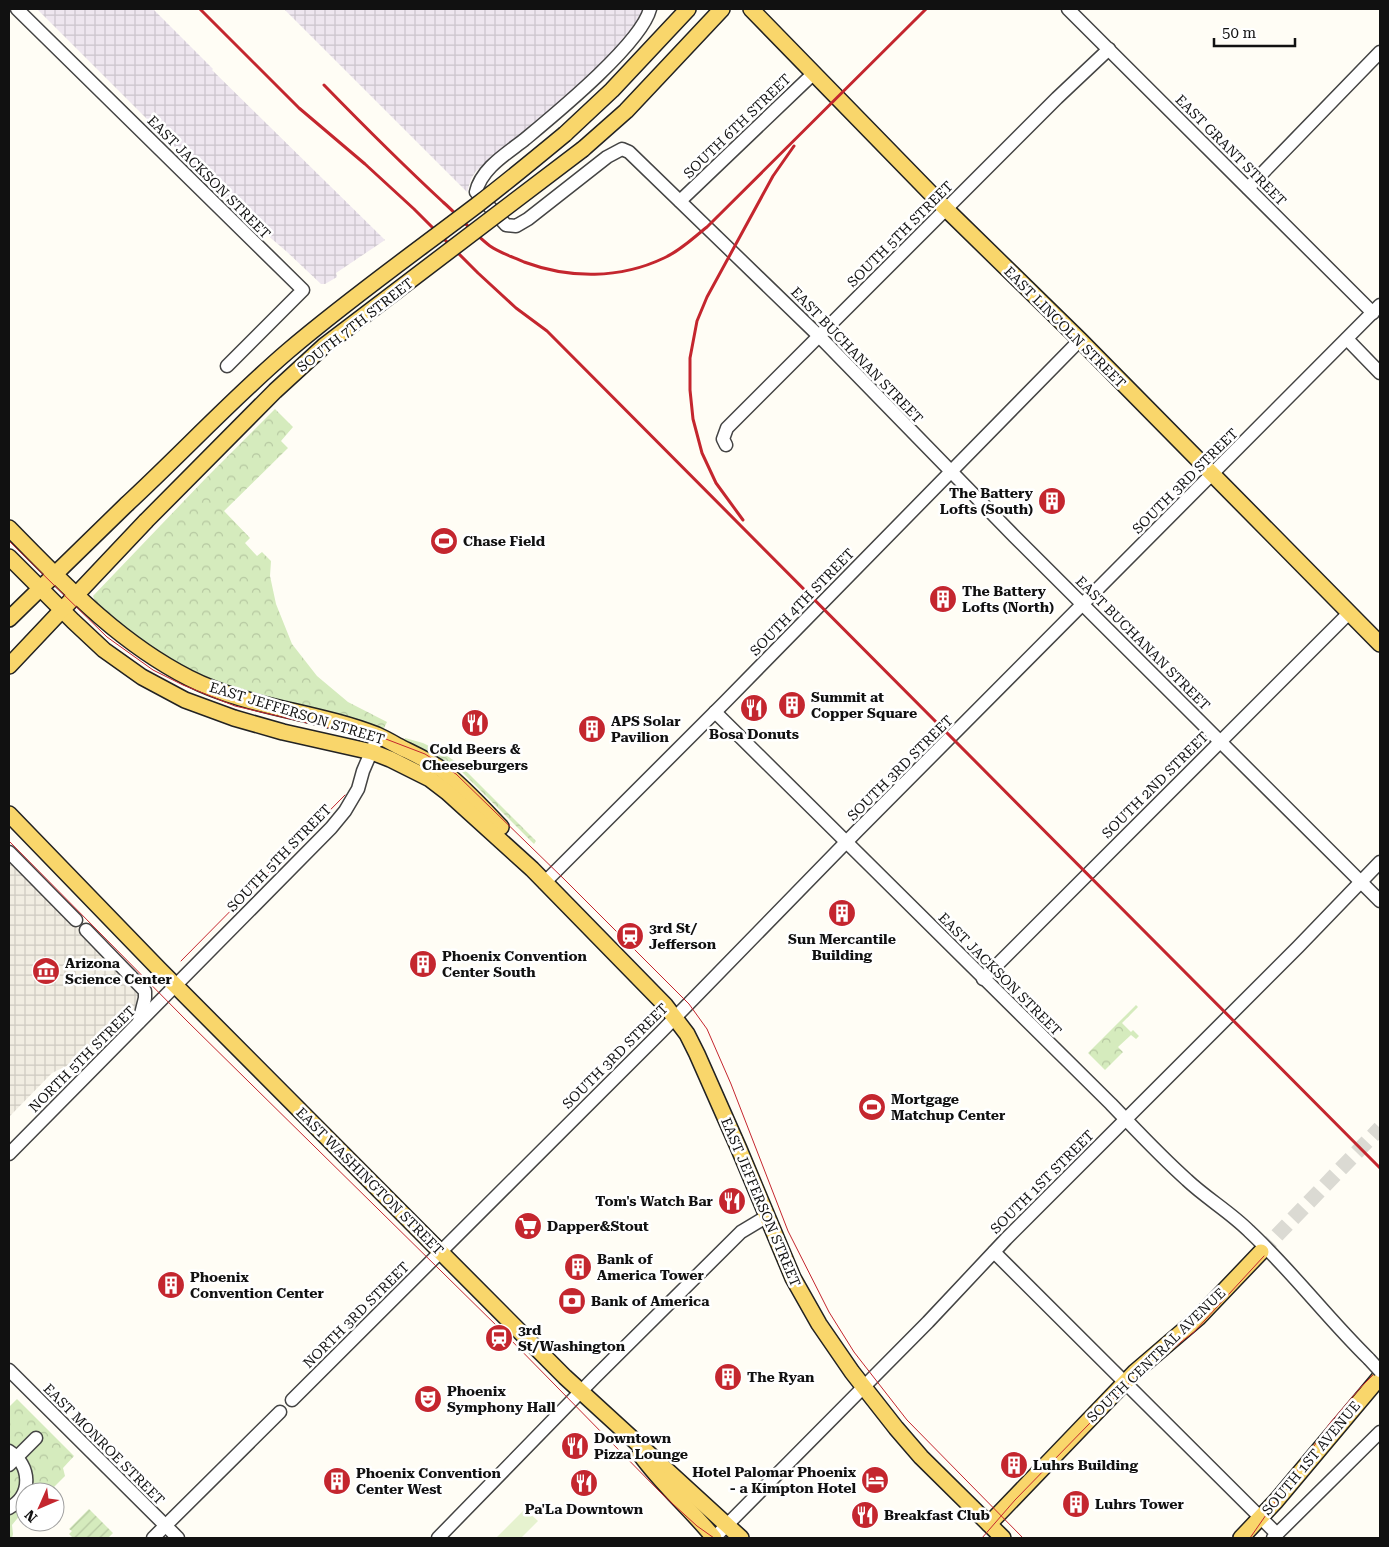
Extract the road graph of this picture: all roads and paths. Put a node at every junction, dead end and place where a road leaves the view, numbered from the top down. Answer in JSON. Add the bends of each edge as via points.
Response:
{"nodes":[{"id":1,"x":17,"y":9,"type":"edge"},
{"id":2,"x":650,"y":9,"type":"edge"},
{"id":3,"x":688,"y":9,"type":"edge"},
{"id":4,"x":722,"y":9,"type":"edge"},
{"id":5,"x":751,"y":9,"type":"edge"},
{"id":6,"x":1068,"y":9,"type":"edge"},
{"id":7,"x":1108,"y":49,"type":"junction"},
{"id":8,"x":1380,"y":52,"type":"edge"},
{"id":9,"x":814,"y":73,"type":"junction"},
{"id":10,"x":1248,"y":188,"type":"junction"},
{"id":11,"x":680,"y":201,"type":"junction"},
{"id":12,"x":946,"y":209,"type":"junction"},
{"id":13,"x":1376,"y":309,"type":"edge"},
{"id":14,"x":819,"y":336,"type":"junction"},
{"id":15,"x":1347,"y":339,"type":"junction"},
{"id":16,"x":1080,"y":340,"type":"junction"},
{"id":17,"x":227,"y":366,"type":"dead end"},
{"id":18,"x":1380,"y":373,"type":"edge"},
{"id":19,"x":726,"y":445,"type":"dead end"},
{"id":20,"x":950,"y":471,"type":"junction"},
{"id":21,"x":1213,"y":475,"type":"junction"},
{"id":22,"x":9,"y":528,"type":"edge"},
{"id":23,"x":9,"y":557,"type":"edge"},
{"id":24,"x":54,"y":574,"type":"junction"},
{"id":25,"x":40,"y":588,"type":"junction"},
{"id":26,"x":76,"y":595,"type":"junction"},
{"id":27,"x":1083,"y":604,"type":"junction"},
{"id":28,"x":62,"y":610,"type":"junction"},
{"id":29,"x":1349,"y":613,"type":"junction"},
{"id":30,"x":9,"y":619,"type":"edge"},
{"id":31,"x":1380,"y":644,"type":"edge"},
{"id":32,"x":9,"y":666,"type":"edge"},
{"id":33,"x":714,"y":712,"type":"junction"},
{"id":34,"x":378,"y":736,"type":"junction"},
{"id":35,"x":1220,"y":741,"type":"junction"},
{"id":36,"x":372,"y":752,"type":"junction"},
{"id":37,"x":9,"y":814,"type":"edge"},
{"id":38,"x":847,"y":842,"type":"junction"},
{"id":39,"x":9,"y":852,"type":"edge"},
{"id":40,"x":1380,"y":862,"type":"edge"},
{"id":41,"x":532,"y":868,"type":"junction"},
{"id":42,"x":544,"y":882,"type":"junction"},
{"id":43,"x":1361,"y":882,"type":"junction"},
{"id":44,"x":1380,"y":901,"type":"edge"},
{"id":45,"x":76,"y":920,"type":"dead end"},
{"id":46,"x":86,"y":930,"type":"dead end"},
{"id":47,"x":984,"y":979,"type":"junction"},
{"id":48,"x":176,"y":986,"type":"junction"},
{"id":49,"x":675,"y":1018,"type":"junction"},
{"id":50,"x":140,"y":1022,"type":"junction"},
{"id":51,"x":1126,"y":1119,"type":"junction"},
{"id":52,"x":9,"y":1154,"type":"edge"},
{"id":53,"x":766,"y":1217,"type":"junction"},
{"id":54,"x":441,"y":1252,"type":"junction"},
{"id":55,"x":994,"y":1252,"type":"junction"},
{"id":56,"x":1266,"y":1252,"type":"junction"},
{"id":57,"x":9,"y":1370,"type":"edge"},
{"id":58,"x":1380,"y":1370,"type":"edge"},
{"id":59,"x":1380,"y":1377,"type":"edge"},
{"id":60,"x":863,"y":1387,"type":"junction"},
{"id":61,"x":1129,"y":1387,"type":"junction"},
{"id":62,"x":581,"y":1392,"type":"junction"},
{"id":63,"x":292,"y":1400,"type":"dead end"},
{"id":64,"x":280,"y":1412,"type":"dead end"},
{"id":65,"x":622,"y":1428,"type":"junction"},
{"id":66,"x":1380,"y":1432,"type":"edge"},
{"id":67,"x":36,"y":1438,"type":"dead end"},
{"id":68,"x":12,"y":1458,"type":"edge"},
{"id":69,"x":14,"y":1503,"type":"edge"},
{"id":70,"x":1261,"y":1518,"type":"junction"},
{"id":71,"x":727,"y":1525,"type":"junction"},
{"id":72,"x":165,"y":1526,"type":"junction"},
{"id":73,"x":995,"y":1532,"type":"edge"},
{"id":74,"x":446,"y":1536,"type":"edge"},
{"id":75,"x":1275,"y":1536,"type":"edge"},
{"id":76,"x":153,"y":1538,"type":"edge"},
{"id":77,"x":178,"y":1538,"type":"edge"},
{"id":78,"x":714,"y":1538,"type":"edge"},
{"id":79,"x":741,"y":1538,"type":"edge"},
{"id":80,"x":1241,"y":1538,"type":"edge"}],
"edges":[{"from":1,"to":17,"type":"street","name":"EAST JACKSON STREET","via":[[303,290]]},
{"from":2,"to":11,"type":"street","name":"EAST BUCHANAN STREET","via":[[648,18],[630,41],[562,108],[488,169],[478,182],[476,192],[506,225],[516,226],[622,148]]},
{"from":3,"to":24,"type":"main road","name":"SOUTH 7TH STREET","bridge":true,"via":[[633,69],[565,134],[288,351]]},
{"from":4,"to":26,"type":"main road","name":"SOUTH 7TH STREET","bridge":true,"via":[[626,111],[584,149],[324,346],[275,391]]},
{"from":5,"to":9,"type":"main road","name":"EAST LINCOLN STREET"},
{"from":6,"to":7,"type":"street","name":"EAST GRANT STREET"},
{"from":7,"to":10,"type":"street","name":"EAST GRANT STREET"},
{"from":7,"to":12,"type":"street","name":"SOUTH 5TH STREET"},
{"from":8,"to":10,"type":"street"},
{"from":9,"to":11,"type":"street","name":"SOUTH 6TH STREET"},
{"from":9,"to":12,"type":"main road","name":"EAST LINCOLN STREET"},
{"from":10,"to":13,"type":"street","name":"EAST GRANT STREET"},
{"from":11,"to":14,"type":"street","name":"EAST BUCHANAN STREET"},
{"from":12,"to":14,"type":"street","name":"SOUTH 5TH STREET"},
{"from":12,"to":16,"type":"main road","name":"EAST LINCOLN STREET"},
{"from":13,"to":15,"type":"street","name":"SOUTH 3RD STREET"},
{"from":14,"to":19,"type":"street","name":"SOUTH 5TH STREET","via":[[727,428]]},
{"from":14,"to":20,"type":"street","name":"EAST BUCHANAN STREET"},
{"from":15,"to":18,"type":"street"},
{"from":15,"to":21,"type":"street","name":"SOUTH 3RD STREET"},
{"from":16,"to":20,"type":"street","name":"SOUTH 4TH STREET"},
{"from":16,"to":21,"type":"main road","name":"EAST LINCOLN STREET"},
{"from":20,"to":27,"type":"street","name":"EAST BUCHANAN STREET"},
{"from":20,"to":33,"type":"street","name":"SOUTH 4TH STREET"},
{"from":21,"to":27,"type":"street","name":"SOUTH 3RD STREET"},
{"from":21,"to":29,"type":"main road","name":"EAST LINCOLN STREET"},
{"from":22,"to":24,"type":"main road","name":"EAST JEFFERSON STREET"},
{"from":23,"to":25,"type":"main road","name":"EAST JEFFERSON STREET"},
{"from":24,"to":25,"type":"main road","name":"SOUTH 7TH STREET"},
{"from":24,"to":26,"type":"main road","name":"EAST JEFFERSON STREET"},
{"from":25,"to":28,"type":"main road","name":"EAST JEFFERSON STREET"},
{"from":25,"to":30,"type":"main road","name":"SOUTH 7TH STREET"},
{"from":26,"to":28,"type":"main road","name":"SOUTH 7TH STREET"},
{"from":26,"to":34,"type":"main road","name":"EAST JEFFERSON STREET","via":[[143,652],[189,679],[256,703]]},
{"from":27,"to":35,"type":"street","name":"EAST BUCHANAN STREET"},
{"from":27,"to":38,"type":"street","name":"SOUTH 3RD STREET"},
{"from":28,"to":32,"type":"main road","name":"SOUTH 7TH STREET"},
{"from":28,"to":36,"type":"main road","name":"EAST JEFFERSON STREET","via":[[104,650],[185,700],[283,732]]},
{"from":29,"to":31,"type":"main road","name":"EAST LINCOLN STREET"},
{"from":29,"to":35,"type":"street","name":"SOUTH 2ND STREET"},
{"from":33,"to":38,"type":"street","name":"EAST JACKSON STREET"},
{"from":33,"to":42,"type":"street","name":"SOUTH 4TH STREET"},
{"from":34,"to":36,"type":"street","name":"SOUTH 5TH STREET"},
{"from":34,"to":41,"type":"main road","name":"EAST JEFFERSON STREET","via":[[441,769],[506,834]]},
{"from":35,"to":43,"type":"street","name":"EAST BUCHANAN STREET"},
{"from":35,"to":47,"type":"street","name":"SOUTH 2ND STREET"},
{"from":36,"to":41,"type":"main road","name":"EAST JEFFERSON STREET","via":[[430,779]]},
{"from":36,"to":48,"type":"street","name":"SOUTH 5TH STREET","via":[[353,800],[331,828]]},
{"from":37,"to":48,"type":"main road","name":"EAST WASHINGTON STREET"},
{"from":38,"to":47,"type":"street","name":"EAST JACKSON STREET"},
{"from":38,"to":49,"type":"street","name":"SOUTH 3RD STREET"},
{"from":39,"to":45,"type":"street"},
{"from":40,"to":43,"type":"street","name":"SOUTH 1ST STREET"},
{"from":41,"to":42,"type":"main road","name":"EAST JEFFERSON STREET"},
{"from":42,"to":49,"type":"main road","name":"EAST JEFFERSON STREET"},
{"from":43,"to":44,"type":"street","name":"EAST BUCHANAN STREET"},
{"from":43,"to":51,"type":"street","name":"SOUTH 1ST STREET"},
{"from":46,"to":50,"type":"street","via":[[145,991]]},
{"from":47,"to":51,"type":"street","name":"EAST JACKSON STREET"},
{"from":48,"to":50,"type":"street","name":"NORTH 5TH STREET"},
{"from":48,"to":54,"type":"main road","name":"EAST WASHINGTON STREET"},
{"from":49,"to":53,"type":"main road","name":"EAST JEFFERSON STREET","via":[[698,1054]]},
{"from":49,"to":54,"type":"street","name":"SOUTH 3RD STREET"},
{"from":50,"to":52,"type":"street","name":"NORTH 5TH STREET"},
{"from":51,"to":55,"type":"street","name":"SOUTH 1ST STREET"},
{"from":51,"to":56,"type":"street","name":"EAST JACKSON STREET","via":[[1188,1181],[1248,1229]]},
{"from":53,"to":60,"type":"main road","name":"EAST JEFFERSON STREET","via":[[793,1278],[819,1324]]},
{"from":53,"to":62,"type":"street","via":[[741,1232]]},
{"from":54,"to":62,"type":"main road","name":"EAST WASHINGTON STREET"},
{"from":54,"to":63,"type":"street","name":"NORTH 3RD STREET"},
{"from":55,"to":60,"type":"street","name":"SOUTH 1ST STREET"},
{"from":55,"to":61,"type":"street"},
{"from":56,"to":58,"type":"street","name":"EAST JACKSON STREET","bridge":true},
{"from":56,"to":61,"type":"main road","name":"SOUTH CENTRAL AVENUE","via":[[1194,1321],[1134,1372]]},
{"from":57,"to":72,"type":"street","name":"EAST MONROE STREET"},
{"from":59,"to":70,"type":"main road","name":"SOUTH 1ST AVENUE"},
{"from":60,"to":71,"type":"street","name":"SOUTH 1ST STREET"},
{"from":60,"to":73,"type":"main road","name":"EAST JEFFERSON STREET","via":[[921,1457]]},
{"from":61,"to":70,"type":"street"},
{"from":61,"to":73,"type":"main road","name":"SOUTH CENTRAL AVENUE","via":[[1060,1453]]},
{"from":62,"to":65,"type":"main road","name":"EAST WASHINGTON STREET"},
{"from":62,"to":74,"type":"street"},
{"from":64,"to":72,"type":"street"},
{"from":65,"to":71,"type":"main road","name":"EAST WASHINGTON STREET"},
{"from":65,"to":78,"type":"main road","via":[[653,1472]]},
{"from":66,"to":75,"type":"street","name":"SOUTH 1ST AVENUE"},
{"from":67,"to":68,"type":"street"},
{"from":68,"to":69,"type":"street","via":[[24,1467],[27,1480],[25,1490]]},
{"from":70,"to":75,"type":"street"},
{"from":70,"to":80,"type":"main road","name":"SOUTH 1ST AVENUE"},
{"from":71,"to":78,"type":"street","name":"SOUTH 1ST STREET"},
{"from":71,"to":79,"type":"main road","name":"EAST WASHINGTON STREET"},
{"from":72,"to":76,"type":"street"},
{"from":72,"to":77,"type":"street","name":"EAST MONROE STREET"}]}
